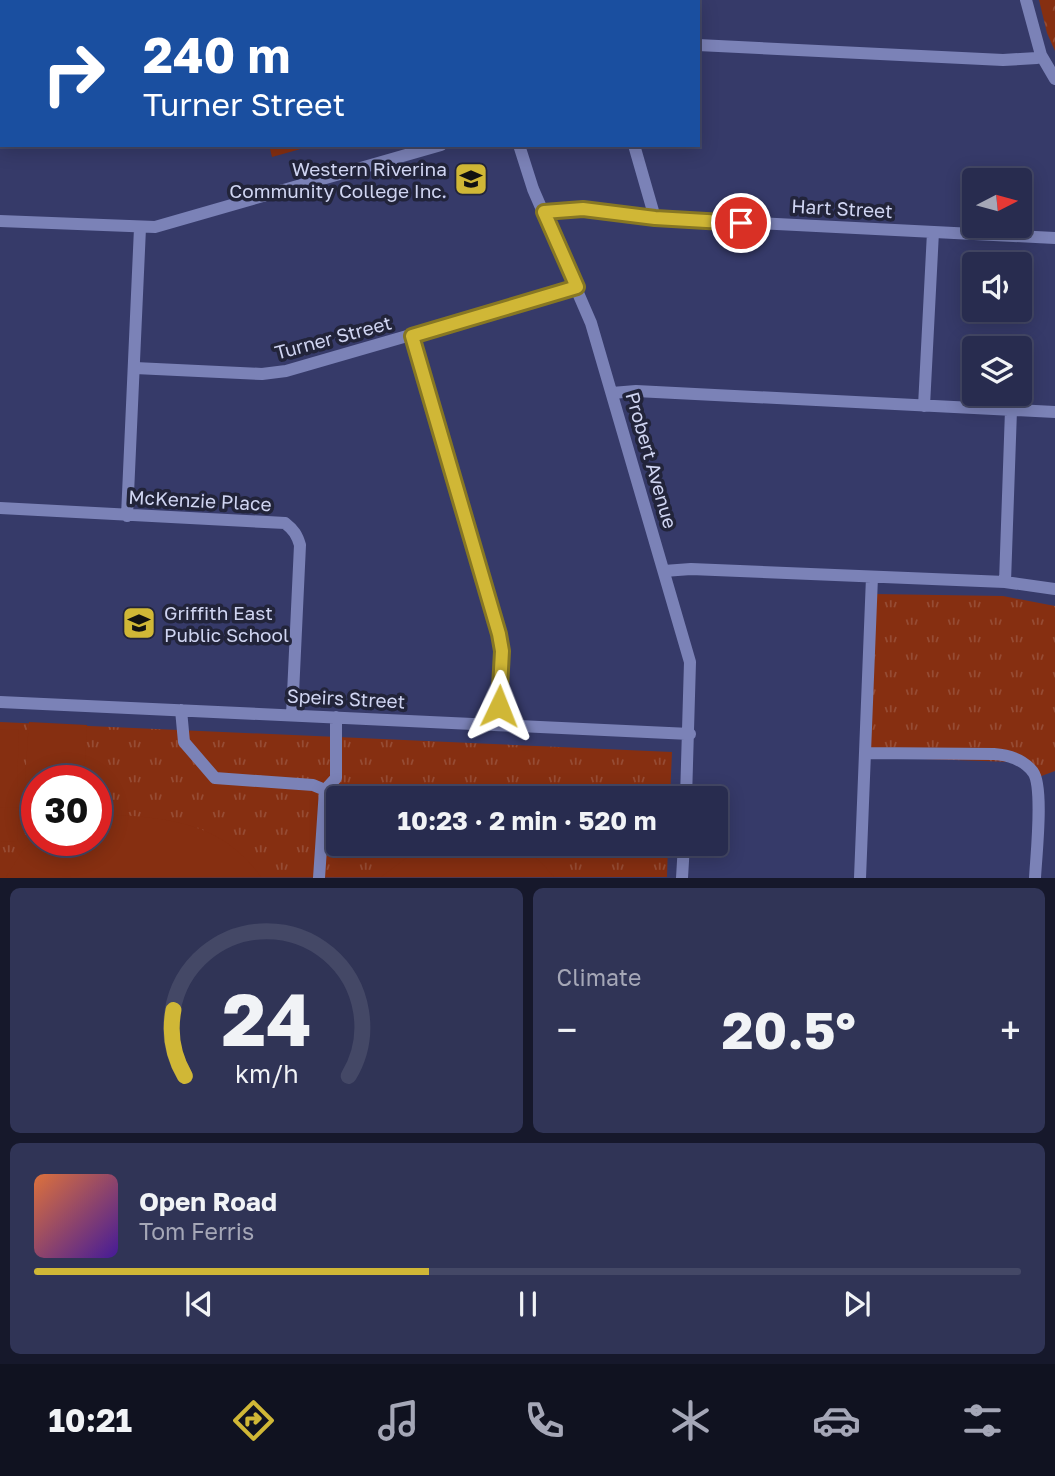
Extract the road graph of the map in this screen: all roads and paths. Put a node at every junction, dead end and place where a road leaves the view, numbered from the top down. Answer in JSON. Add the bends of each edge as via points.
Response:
{"nodes":[{"id":1,"x":1026,"y":0,"type":"edge"},
{"id":2,"x":700,"y":45,"type":"edge"},
{"id":3,"x":1041,"y":55,"type":"junction"},
{"id":4,"x":1055,"y":79,"type":"edge"},
{"id":5,"x":434,"y":147,"type":"edge"},
{"id":6,"x":520,"y":147,"type":"edge"},
{"id":7,"x":635,"y":147,"type":"edge"},
{"id":8,"x":544,"y":212,"type":"junction"},
{"id":9,"x":655,"y":218,"type":"junction"},
{"id":10,"x":0,"y":221,"type":"edge"},
{"id":11,"x":140,"y":228,"type":"junction"},
{"id":12,"x":933,"y":232,"type":"junction"},
{"id":13,"x":1055,"y":238,"type":"edge"},
{"id":14,"x":577,"y":287,"type":"junction"},
{"id":15,"x":412,"y":336,"type":"junction"},
{"id":16,"x":135,"y":368,"type":"junction"},
{"id":17,"x":612,"y":393,"type":"junction"},
{"id":18,"x":924,"y":406,"type":"junction"},
{"id":19,"x":1012,"y":410,"type":"junction"},
{"id":20,"x":1055,"y":412,"type":"edge"},
{"id":21,"x":0,"y":509,"type":"edge"},
{"id":22,"x":127,"y":516,"type":"junction"},
{"id":23,"x":664,"y":571,"type":"junction"},
{"id":24,"x":872,"y":577,"type":"junction"},
{"id":25,"x":1004,"y":582,"type":"junction"},
{"id":26,"x":1055,"y":589,"type":"edge"},
{"id":27,"x":0,"y":702,"type":"edge"},
{"id":28,"x":181,"y":710,"type":"junction"},
{"id":29,"x":292,"y":715,"type":"junction"},
{"id":30,"x":335,"y":717,"type":"junction"},
{"id":31,"x":498,"y":725,"type":"junction"},
{"id":32,"x":690,"y":734,"type":"junction"},
{"id":33,"x":866,"y":753,"type":"junction"},
{"id":34,"x":687,"y":786,"type":"edge"},
{"id":35,"x":325,"y":790,"type":"junction"},
{"id":36,"x":683,"y":856,"type":"edge"},
{"id":37,"x":319,"y":877,"type":"edge"},
{"id":38,"x":682,"y":877,"type":"edge"},
{"id":39,"x":860,"y":877,"type":"edge"},
{"id":40,"x":1035,"y":877,"type":"edge"}],
"edges":[{"from":1,"to":3,"type":"street"},
{"from":2,"to":3,"type":"street","via":[[980,59]]},
{"from":3,"to":4,"type":"street"},
{"from":5,"to":11,"type":"street"},
{"from":6,"to":8,"type":"street","name":"Probert Avenue"},
{"from":7,"to":9,"type":"street"},
{"from":8,"to":9,"type":"street","name":"Hart Street","via":[[583,209]]},
{"from":8,"to":14,"type":"street","name":"Probert Avenue"},
{"from":9,"to":12,"type":"street","name":"Hart Street"},
{"from":10,"to":11,"type":"street"},
{"from":11,"to":16,"type":"street"},
{"from":12,"to":13,"type":"street","name":"Hart Street"},
{"from":12,"to":18,"type":"street"},
{"from":14,"to":15,"type":"street","name":"Turner Street"},
{"from":14,"to":17,"type":"street","name":"Probert Avenue"},
{"from":15,"to":16,"type":"street","name":"Turner Street","via":[[274,373]]},
{"from":15,"to":31,"type":"street","via":[[499,634]]},
{"from":16,"to":22,"type":"street"},
{"from":17,"to":18,"type":"street"},
{"from":17,"to":23,"type":"street","name":"Probert Avenue"},
{"from":18,"to":19,"type":"street"},
{"from":19,"to":20,"type":"street"},
{"from":19,"to":25,"type":"street"},
{"from":21,"to":22,"type":"street","name":"McKenzie Place"},
{"from":22,"to":29,"type":"street","name":"McKenzie Place","via":[[285,523],[293,529],[300,545]]},
{"from":23,"to":24,"type":"street"},
{"from":23,"to":32,"type":"street","name":"Probert Avenue","via":[[690,662]]},
{"from":24,"to":25,"type":"street"},
{"from":24,"to":33,"type":"street"},
{"from":25,"to":26,"type":"street"},
{"from":27,"to":28,"type":"street","name":"Speirs Street"},
{"from":28,"to":29,"type":"street","name":"Speirs Street"},
{"from":28,"to":35,"type":"street","via":[[184,742],[215,778],[313,785]]},
{"from":29,"to":30,"type":"street","name":"Speirs Street"},
{"from":30,"to":31,"type":"street","name":"Speirs Street"},
{"from":30,"to":35,"type":"street","via":[[336,778]]},
{"from":31,"to":32,"type":"street","name":"Speirs Street"},
{"from":32,"to":34,"type":"street","name":"Probert Avenue"},
{"from":33,"to":39,"type":"street"},
{"from":33,"to":40,"type":"street","via":[[993,754],[1023,763],[1036,778],[1038,789]]},
{"from":35,"to":37,"type":"street"},
{"from":36,"to":38,"type":"street"}]}
